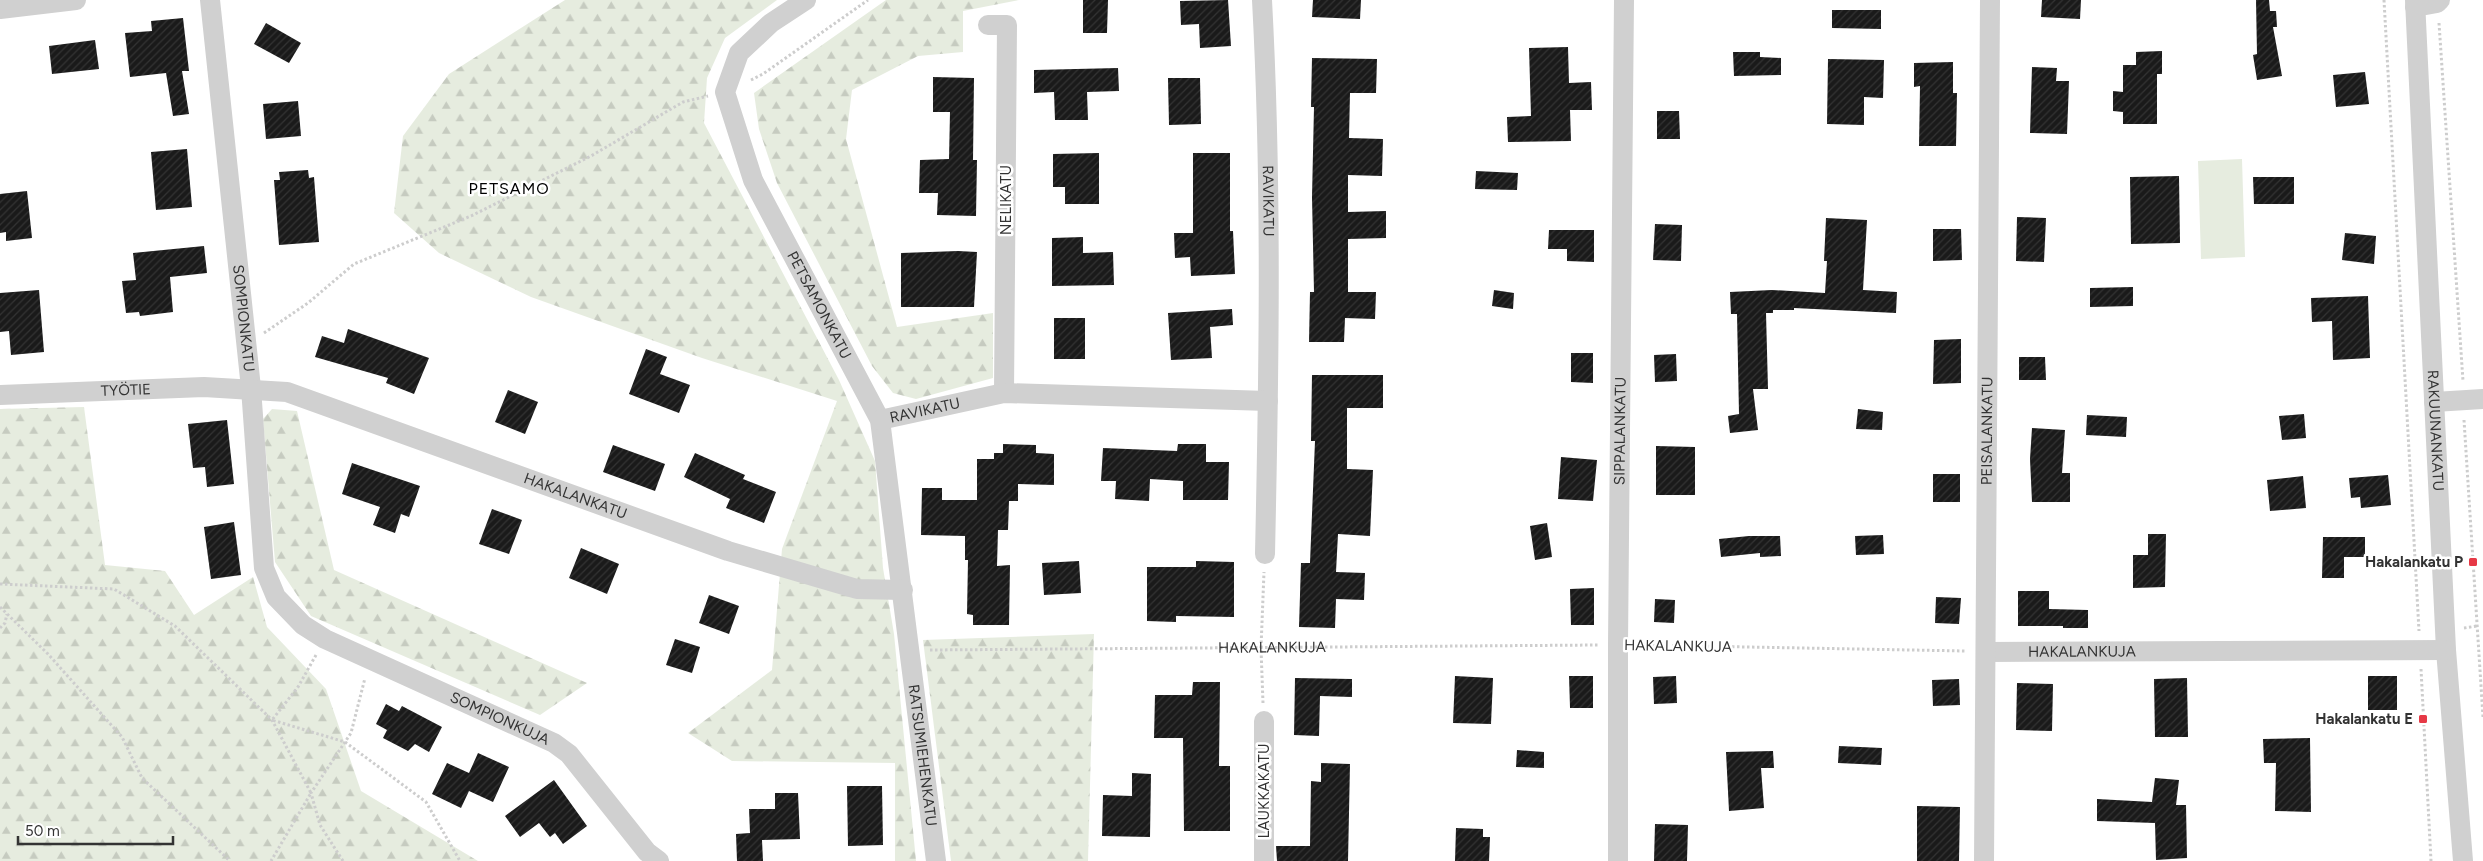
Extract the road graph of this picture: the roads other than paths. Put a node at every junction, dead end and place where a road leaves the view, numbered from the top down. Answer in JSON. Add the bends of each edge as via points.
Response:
{"nodes":[{"id":1,"x":76,"y":0,"type":"edge"},
{"id":2,"x":210,"y":0,"type":"edge"},
{"id":3,"x":806,"y":0,"type":"edge"},
{"id":4,"x":1262,"y":0,"type":"edge"},
{"id":5,"x":1624,"y":0,"type":"edge"},
{"id":6,"x":1990,"y":0,"type":"edge"},
{"id":7,"x":2439,"y":2,"type":"edge"},
{"id":8,"x":2415,"y":3,"type":"edge"},
{"id":9,"x":0,"y":9,"type":"edge"},
{"id":10,"x":988,"y":25,"type":"dead end"},
{"id":11,"x":251,"y":388,"type":"junction"},
{"id":12,"x":1004,"y":393,"type":"junction"},
{"id":13,"x":0,"y":396,"type":"edge"},
{"id":14,"x":2474,"y":399,"type":"edge"},
{"id":15,"x":1268,"y":402,"type":"junction"},
{"id":16,"x":2434,"y":402,"type":"junction"},
{"id":17,"x":880,"y":420,"type":"junction"},
{"id":18,"x":1265,"y":554,"type":"road end"},
{"id":19,"x":903,"y":590,"type":"junction"},
{"id":20,"x":303,"y":625,"type":"joint"},
{"id":21,"x":909,"y":650,"type":"joint"},
{"id":22,"x":2446,"y":650,"type":"junction"},
{"id":23,"x":1986,"y":652,"type":"junction"},
{"id":24,"x":1264,"y":721,"type":"road end"},
{"id":25,"x":659,"y":861,"type":"edge"},
{"id":26,"x":936,"y":861,"type":"edge"},
{"id":27,"x":1264,"y":861,"type":"edge"},
{"id":28,"x":1618,"y":861,"type":"edge"},
{"id":29,"x":1984,"y":861,"type":"edge"},
{"id":30,"x":2463,"y":861,"type":"edge"}],
"edges":[{"from":1,"to":9,"type":"street"},
{"from":2,"to":11,"type":"street","name":"SOMPIONKATU"},
{"from":3,"to":17,"type":"street","name":"PETSAMONKATU","via":[[771,23],[739,53],[725,92],[753,180]]},
{"from":4,"to":15,"type":"street","name":"RAVIKATU","via":[[1266,74]]},
{"from":5,"to":28,"type":"street","name":"SIPPALANKATU"},
{"from":6,"to":23,"type":"street","name":"PEISALANKATU"},
{"from":7,"to":8,"type":"street"},
{"from":8,"to":16,"type":"street","name":"RAKUUNANKATU"},
{"from":10,"to":12,"type":"street","name":"NELIKATU","via":[[1007,25]]},
{"from":11,"to":13,"type":"street","name":"TYÖTIE","via":[[204,386]]},
{"from":11,"to":19,"type":"street","name":"HAKALANKATU","via":[[287,392],[728,551],[857,589]]},
{"from":11,"to":20,"type":"street","name":"SOMPIONKATU","via":[[264,568],[276,597]]},
{"from":12,"to":15,"type":"street","name":"RAVIKATU"},
{"from":12,"to":17,"type":"street","name":"RAVIKATU"},
{"from":14,"to":16,"type":"street"},
{"from":15,"to":18,"type":"street","name":"RAVIKATU"},
{"from":16,"to":22,"type":"street","name":"RAKUUNANKATU"},
{"from":17,"to":19,"type":"street","name":"PETSAMONKATU"},
{"from":19,"to":21,"type":"street","name":"PETSAMONKATU"},
{"from":20,"to":25,"type":"street","name":"SOMPIONKUJA","via":[[325,639],[554,743],[569,754],[647,852]]},
{"from":21,"to":26,"type":"street","name":"RATSUMIEHENKATU"},
{"from":22,"to":23,"type":"street","name":"HAKALANKUJA"},
{"from":22,"to":30,"type":"street","name":"RAKUUNANKATU"},
{"from":23,"to":29,"type":"street","name":"PEISALANKATU"},
{"from":24,"to":27,"type":"street","name":"LAUKKAKATU"}]}
